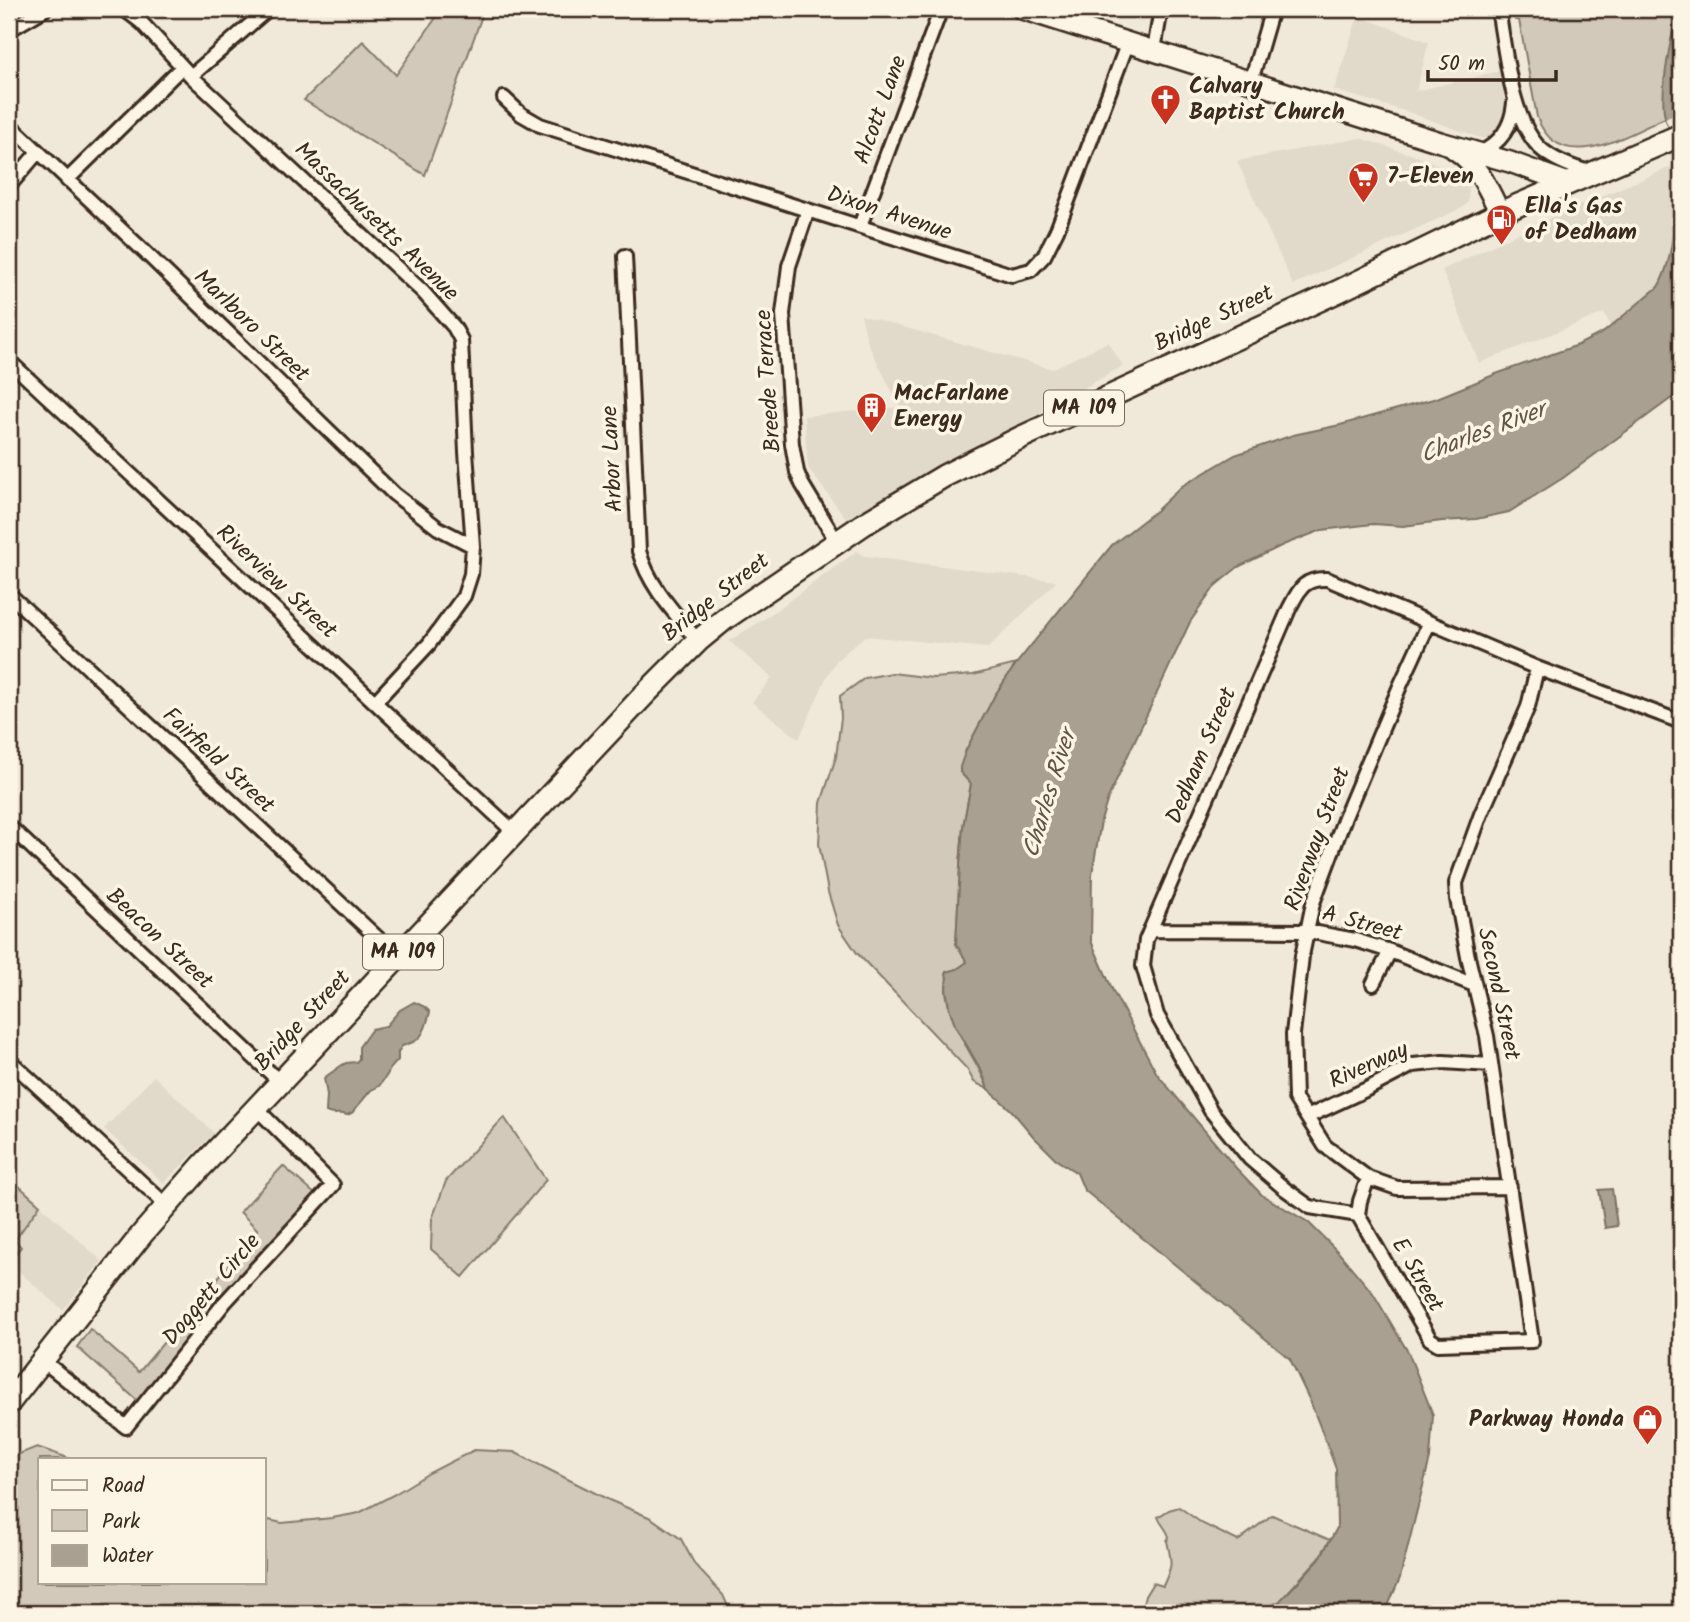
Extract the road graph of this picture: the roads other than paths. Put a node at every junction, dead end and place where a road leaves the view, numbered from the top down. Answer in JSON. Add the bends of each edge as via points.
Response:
{"nodes":[{"id":1,"x":45,"y":9,"type":"edge"},
{"id":2,"x":124,"y":9,"type":"edge"},
{"id":3,"x":268,"y":9,"type":"edge"},
{"id":4,"x":941,"y":9,"type":"edge"},
{"id":5,"x":1022,"y":9,"type":"edge"},
{"id":6,"x":1161,"y":9,"type":"edge"},
{"id":7,"x":1272,"y":9,"type":"edge"},
{"id":8,"x":1497,"y":9,"type":"edge"},
{"id":9,"x":9,"y":30,"type":"edge"},
{"id":10,"x":1128,"y":42,"type":"junction"},
{"id":11,"x":1154,"y":50,"type":"junction"},
{"id":12,"x":187,"y":71,"type":"junction"},
{"id":13,"x":1251,"y":81,"type":"junction"},
{"id":14,"x":1514,"y":96,"type":"junction"},
{"id":15,"x":504,"y":98,"type":"dead end"},
{"id":16,"x":9,"y":124,"type":"edge"},
{"id":17,"x":1677,"y":136,"type":"edge"},
{"id":18,"x":1440,"y":142,"type":"junction"},
{"id":19,"x":38,"y":152,"type":"junction"},
{"id":20,"x":1480,"y":153,"type":"junction"},
{"id":21,"x":1594,"y":173,"type":"junction"},
{"id":22,"x":67,"y":180,"type":"junction"},
{"id":23,"x":1568,"y":184,"type":"junction"},
{"id":24,"x":9,"y":186,"type":"edge"},
{"id":25,"x":807,"y":210,"type":"junction"},
{"id":26,"x":1500,"y":213,"type":"junction"},
{"id":27,"x":860,"y":226,"type":"junction"},
{"id":28,"x":625,"y":256,"type":"dead end"},
{"id":29,"x":9,"y":360,"type":"edge"},
{"id":30,"x":837,"y":542,"type":"junction"},
{"id":31,"x":473,"y":546,"type":"junction"},
{"id":32,"x":9,"y":594,"type":"edge"},
{"id":33,"x":1429,"y":623,"type":"junction"},
{"id":34,"x":698,"y":641,"type":"junction"},
{"id":35,"x":1536,"y":668,"type":"junction"},
{"id":36,"x":375,"y":702,"type":"junction"},
{"id":37,"x":1681,"y":722,"type":"edge"},
{"id":38,"x":9,"y":827,"type":"edge"},
{"id":39,"x":515,"y":833,"type":"junction"},
{"id":40,"x":1150,"y":930,"type":"junction"},
{"id":41,"x":1307,"y":931,"type":"junction"},
{"id":42,"x":1390,"y":951,"type":"junction"},
{"id":43,"x":398,"y":957,"type":"junction"},
{"id":44,"x":1373,"y":984,"type":"dead end"},
{"id":45,"x":1474,"y":985,"type":"junction"},
{"id":46,"x":9,"y":1060,"type":"edge"},
{"id":47,"x":1492,"y":1065,"type":"junction"},
{"id":48,"x":280,"y":1082,"type":"junction"},
{"id":49,"x":256,"y":1108,"type":"junction"},
{"id":50,"x":1307,"y":1117,"type":"junction"},
{"id":51,"x":1368,"y":1178,"type":"junction"},
{"id":52,"x":1510,"y":1187,"type":"junction"},
{"id":53,"x":166,"y":1205,"type":"junction"},
{"id":54,"x":1358,"y":1214,"type":"junction"},
{"id":55,"x":1532,"y":1341,"type":"joint"},
{"id":56,"x":42,"y":1360,"type":"junction"},
{"id":57,"x":9,"y":1403,"type":"edge"}],
"edges":[{"from":1,"to":9,"type":"street"},
{"from":2,"to":12,"type":"street","name":"Massachusetts Avenue"},
{"from":3,"to":12,"type":"street"},
{"from":4,"to":27,"type":"street","name":"Alcott Lane"},
{"from":5,"to":10,"type":"main road"},
{"from":6,"to":11,"type":"street"},
{"from":7,"to":13,"type":"street"},
{"from":8,"to":14,"type":"street"},
{"from":10,"to":11,"type":"main road"},
{"from":10,"to":27,"type":"street","name":"Dixon Avenue","via":[[1057,230],[1031,270],[1012,275]]},
{"from":11,"to":13,"type":"main road"},
{"from":12,"to":22,"type":"street"},
{"from":12,"to":31,"type":"street","name":"Massachusetts Avenue","via":[[423,292],[454,327],[461,340]]},
{"from":13,"to":18,"type":"main road"},
{"from":14,"to":20,"type":"street","via":[[1508,128]]},
{"from":14,"to":21,"type":"street","via":[[1528,132],[1542,150]]},
{"from":15,"to":25,"type":"street","name":"Dixon Avenue","via":[[540,125]]},
{"from":16,"to":19,"type":"street","name":"Marlboro Street"},
{"from":17,"to":21,"type":"main road","name":"Bridge Street","number":"MA 109"},
{"from":18,"to":20,"type":"main road"},
{"from":18,"to":26,"type":"main road","via":[[1476,168]]},
{"from":19,"to":22,"type":"street","name":"Marlboro Street"},
{"from":19,"to":24,"type":"street"},
{"from":20,"to":23,"type":"main road"},
{"from":21,"to":23,"type":"main road","name":"Bridge Street","number":"MA 109"},
{"from":22,"to":31,"type":"street","name":"Marlboro Street","via":[[394,494],[438,528]]},
{"from":23,"to":26,"type":"main road","name":"Bridge Street","number":"MA 109"},
{"from":25,"to":27,"type":"street","name":"Dixon Avenue"},
{"from":25,"to":30,"type":"street","name":"Breede Terrace","via":[[789,266],[783,314],[792,444],[802,485]]},
{"from":26,"to":30,"type":"main road","name":"Bridge Street","number":"MA 109","via":[[983,456]]},
{"from":28,"to":34,"type":"street","name":"Arbor Lane","via":[[639,551],[653,585]]},
{"from":29,"to":36,"type":"street","name":"Riverview Street"},
{"from":30,"to":34,"type":"main road","name":"Bridge Street","number":"MA 109"},
{"from":31,"to":36,"type":"street","name":"Massachusetts Avenue","via":[[464,596],[429,644]]},
{"from":32,"to":43,"type":"street","name":"Fairfield Street"},
{"from":33,"to":35,"type":"street","name":"Dedham Street"},
{"from":33,"to":40,"type":"street","name":"Dedham Street","via":[[1327,579],[1300,588]]},
{"from":33,"to":41,"type":"street","name":"Riverway Street","via":[[1345,817]]},
{"from":34,"to":39,"type":"main road","name":"Bridge Street","number":"MA 109"},
{"from":35,"to":37,"type":"street","name":"Dedham Street"},
{"from":35,"to":45,"type":"street","name":"Second Street","via":[[1528,707],[1481,814],[1457,883]]},
{"from":36,"to":39,"type":"street","name":"Riverview Street"},
{"from":38,"to":48,"type":"street","name":"Beacon Street"},
{"from":39,"to":43,"type":"main road","name":"Bridge Street","number":"MA 109"},
{"from":40,"to":41,"type":"street","name":"A Street"},
{"from":40,"to":54,"type":"street","name":"Dedham Street","via":[[1143,966],[1157,1015],[1211,1111],[1250,1159],[1310,1207]]},
{"from":41,"to":42,"type":"street","name":"A Street"},
{"from":41,"to":50,"type":"street","name":"Riverway Street","via":[[1293,1034],[1295,1098]]},
{"from":42,"to":44,"type":"street"},
{"from":42,"to":45,"type":"street","name":"A Street"},
{"from":43,"to":48,"type":"main road","name":"Bridge Street","number":"MA 109"},
{"from":45,"to":47,"type":"street","name":"Second Street"},
{"from":46,"to":53,"type":"street"},
{"from":47,"to":50,"type":"street","name":"Riverway","via":[[1413,1065]]},
{"from":47,"to":52,"type":"street","name":"Second Street"},
{"from":48,"to":49,"type":"main road","name":"Bridge Street","number":"MA 109"},
{"from":49,"to":53,"type":"main road","name":"Bridge Street","number":"MA 109"},
{"from":49,"to":56,"type":"street","name":"Doggett Circle","via":[[333,1185],[225,1302],[127,1427]]},
{"from":50,"to":51,"type":"street","name":"Riverway Street","via":[[1325,1146]]},
{"from":51,"to":52,"type":"street","via":[[1397,1188]]},
{"from":51,"to":54,"type":"street"},
{"from":52,"to":55,"type":"street","name":"Second Street"},
{"from":53,"to":56,"type":"main road","name":"Bridge Street","number":"MA 109"},
{"from":54,"to":55,"type":"street","name":"E Street","via":[[1433,1342]]},
{"from":56,"to":57,"type":"main road","name":"Bridge Street","number":"MA 109"}]}
